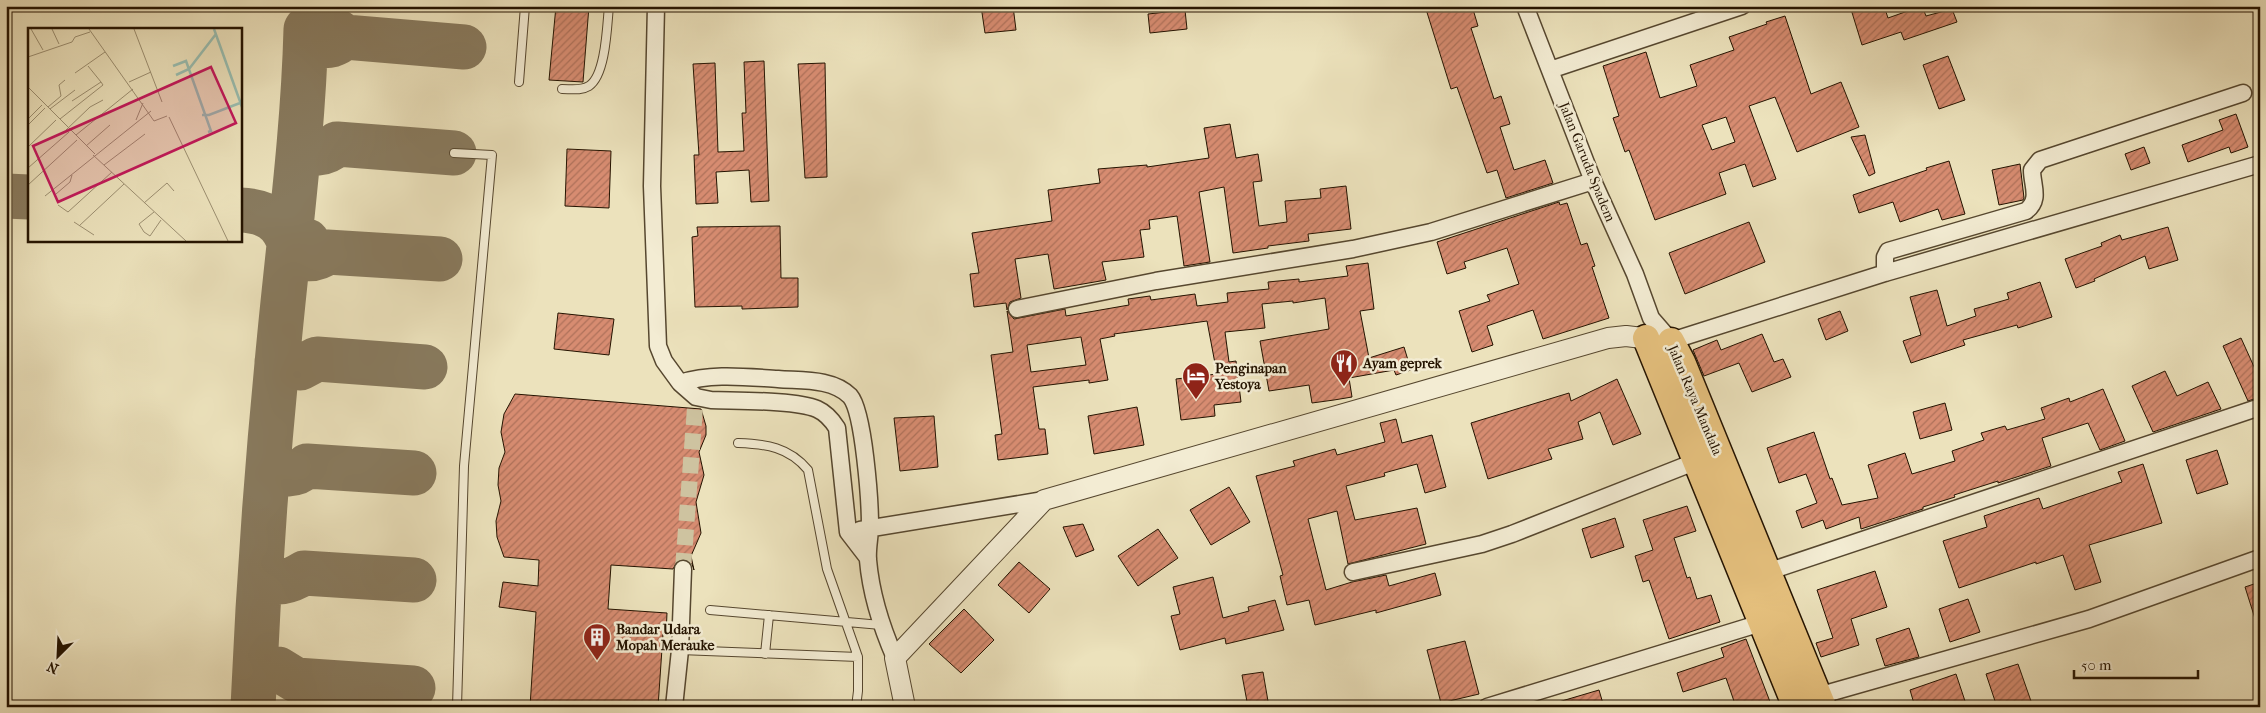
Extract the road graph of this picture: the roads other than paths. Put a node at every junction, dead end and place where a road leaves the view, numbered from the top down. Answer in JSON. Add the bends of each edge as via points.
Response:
{"nodes":[{"id":1,"x":525,"y":6,"type":"edge"},
{"id":2,"x":610,"y":6,"type":"edge"},
{"id":3,"x":656,"y":6,"type":"edge"},
{"id":4,"x":1525,"y":6,"type":"edge"},
{"id":5,"x":1742,"y":6,"type":"edge"},
{"id":6,"x":1550,"y":70,"type":"junction"},
{"id":7,"x":519,"y":82,"type":"dead end"},
{"id":8,"x":562,"y":89,"type":"dead end"},
{"id":9,"x":2243,"y":94,"type":"dead end"},
{"id":10,"x":454,"y":153,"type":"dead end"},
{"id":11,"x":2260,"y":164,"type":"edge"},
{"id":12,"x":1593,"y":181,"type":"junction"},
{"id":13,"x":1886,"y":273,"type":"junction"},
{"id":14,"x":1017,"y":309,"type":"dead end"},
{"id":15,"x":1656,"y":332,"type":"junction"},
{"id":16,"x":698,"y":378,"type":"junction"},
{"id":17,"x":680,"y":383,"type":"junction"},
{"id":18,"x":696,"y":402,"type":"junction"},
{"id":19,"x":2260,"y":407,"type":"edge"},
{"id":20,"x":738,"y":443,"type":"dead end"},
{"id":21,"x":1697,"y":461,"type":"junction"},
{"id":22,"x":1044,"y":500,"type":"junction"},
{"id":23,"x":870,"y":527,"type":"junction"},
{"id":24,"x":848,"y":532,"type":"junction"},
{"id":25,"x":868,"y":558,"type":"junction"},
{"id":26,"x":2260,"y":558,"type":"edge"},
{"id":27,"x":683,"y":569,"type":"tunnel mouth"},
{"id":28,"x":1353,"y":572,"type":"dead end"},
{"id":29,"x":1767,"y":572,"type":"junction"},
{"id":30,"x":710,"y":610,"type":"dead end"},
{"id":31,"x":769,"y":615,"type":"junction"},
{"id":32,"x":846,"y":622,"type":"junction"},
{"id":33,"x":1761,"y":623,"type":"junction"},
{"id":34,"x":881,"y":625,"type":"junction"},
{"id":35,"x":680,"y":650,"type":"junction"},
{"id":36,"x":766,"y":654,"type":"junction"},
{"id":37,"x":858,"y":657,"type":"junction"},
{"id":38,"x":895,"y":658,"type":"junction"},
{"id":39,"x":1812,"y":703,"type":"edge"},
{"id":40,"x":457,"y":707,"type":"edge"},
{"id":41,"x":674,"y":707,"type":"edge"},
{"id":42,"x":856,"y":707,"type":"edge"},
{"id":43,"x":906,"y":707,"type":"edge"},
{"id":44,"x":1487,"y":707,"type":"edge"}],
"edges":[{"from":1,"to":7,"type":"lane"},
{"from":2,"to":8,"type":"lane","via":[[598,75],[591,85],[582,89]]},
{"from":3,"to":17,"type":"street","via":[[652,186],[658,346],[664,361]]},
{"from":4,"to":6,"type":"street","name":"Jalan Garuda Spadem"},
{"from":5,"to":6,"type":"street"},
{"from":6,"to":12,"type":"street","name":"Jalan Garuda Spadem"},
{"from":9,"to":13,"type":"street","via":[[2040,160],[2032,173],[2035,198],[2026,211],[1888,251]]},
{"from":10,"to":40,"type":"lane","via":[[492,154],[464,466]]},
{"from":11,"to":13,"type":"street"},
{"from":12,"to":14,"type":"street","via":[[1431,232]]},
{"from":12,"to":15,"type":"street","name":"Jalan Garuda Spadem","via":[[1635,274]]},
{"from":13,"to":15,"type":"street"},
{"from":15,"to":21,"type":"highway","name":"Jalan Raya Mandala"},
{"from":15,"to":22,"type":"street","via":[[1608,338]]},
{"from":15,"to":29,"type":"highway","name":"Jalan Raya Mandala","via":[[1682,362]]},
{"from":16,"to":17,"type":"street"},
{"from":16,"to":18,"type":"street"},
{"from":16,"to":23,"type":"street","via":[[719,376],[818,382],[839,388],[850,396],[857,408],[861,428]]},
{"from":17,"to":18,"type":"street"},
{"from":18,"to":24,"type":"street","via":[[802,404],[827,415],[837,428]]},
{"from":19,"to":29,"type":"street"},
{"from":20,"to":32,"type":"lane","via":[[766,444],[786,451],[808,470],[827,569]]},
{"from":21,"to":28,"type":"street","via":[[1489,541]]},
{"from":21,"to":33,"type":"highway","name":"Jalan Raya Mandala"},
{"from":22,"to":23,"type":"street"},
{"from":22,"to":38,"type":"street"},
{"from":23,"to":24,"type":"street"},
{"from":23,"to":25,"type":"street"},
{"from":24,"to":25,"type":"street"},
{"from":25,"to":34,"type":"street"},
{"from":26,"to":39,"type":"street","via":[[2089,619]]},
{"from":27,"to":35,"type":"street"},
{"from":29,"to":39,"type":"highway","name":"Jalan Raya Mandala"},
{"from":30,"to":31,"type":"lane"},
{"from":31,"to":32,"type":"lane"},
{"from":31,"to":36,"type":"lane"},
{"from":32,"to":34,"type":"lane"},
{"from":32,"to":37,"type":"lane"},
{"from":33,"to":39,"type":"highway","name":"Jalan Raya Mandala"},
{"from":33,"to":44,"type":"street"},
{"from":34,"to":38,"type":"street"},
{"from":35,"to":36,"type":"lane"},
{"from":35,"to":41,"type":"street"},
{"from":36,"to":37,"type":"lane"},
{"from":37,"to":42,"type":"lane"},
{"from":38,"to":43,"type":"street"}]}
